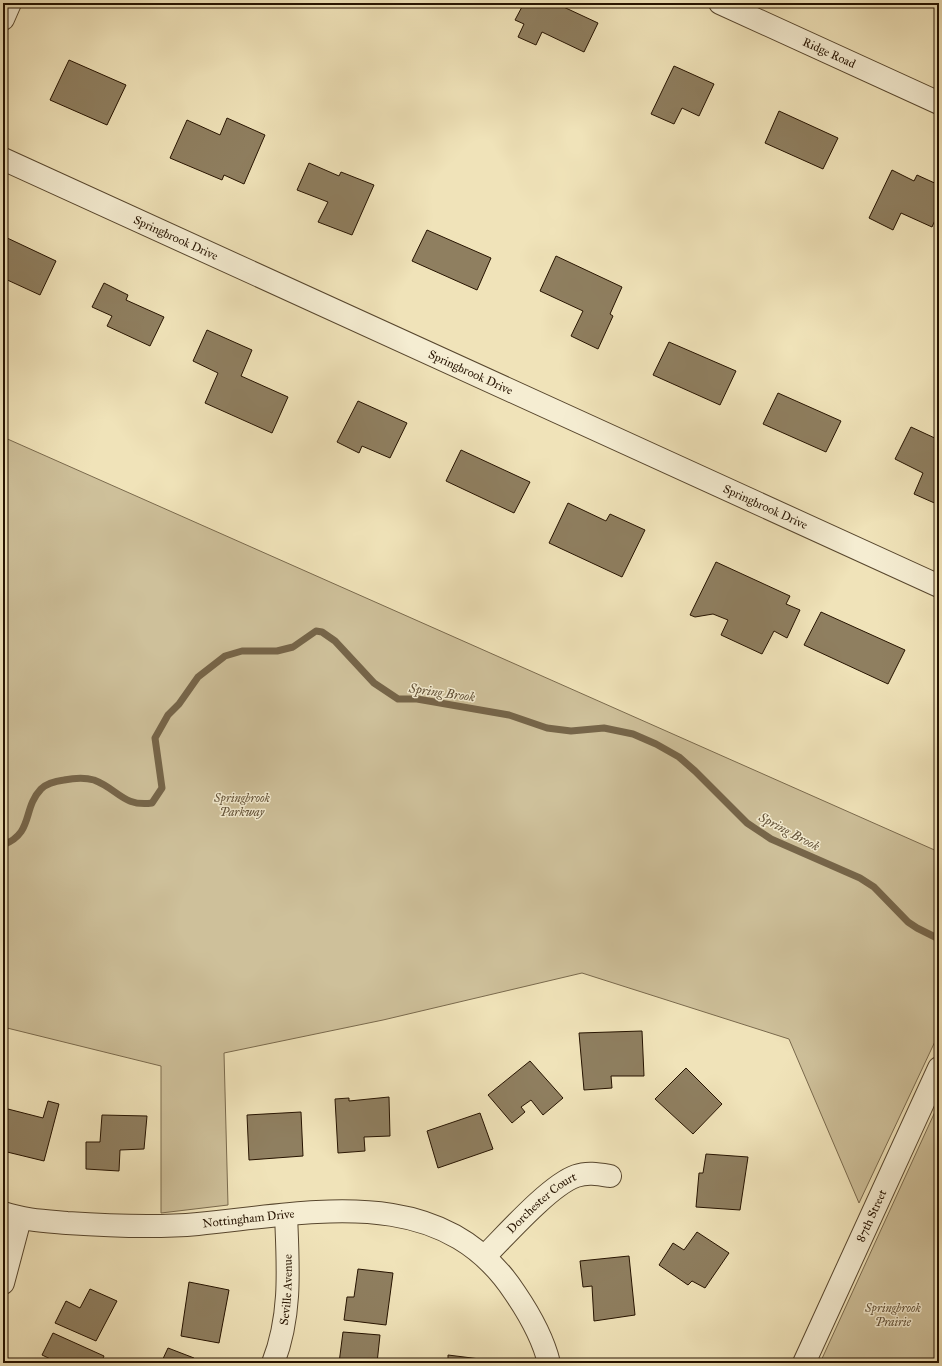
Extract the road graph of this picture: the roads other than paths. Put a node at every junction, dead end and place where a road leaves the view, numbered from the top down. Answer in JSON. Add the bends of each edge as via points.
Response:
{"nodes":[{"id":1,"x":10,"y":3,"type":"edge"},
{"id":2,"x":720,"y":3,"type":"edge"},
{"id":3,"x":3,"y":19,"type":"edge"},
{"id":4,"x":939,"y":103,"type":"edge"},
{"id":5,"x":3,"y":159,"type":"edge"},
{"id":6,"x":939,"y":586,"type":"edge"},
{"id":7,"x":939,"y":1068,"type":"edge"},
{"id":8,"x":610,"y":1176,"type":"dead end"},
{"id":9,"x":286,"y":1215,"type":"junction"},
{"id":10,"x":12,"y":1216,"type":"edge"},
{"id":11,"x":485,"y":1256,"type":"junction"},
{"id":12,"x":3,"y":1283,"type":"edge"},
{"id":13,"x":273,"y":1363,"type":"edge"},
{"id":14,"x":549,"y":1363,"type":"edge"},
{"id":15,"x":804,"y":1363,"type":"edge"}],
"edges":[{"from":1,"to":3,"type":"street"},
{"from":2,"to":4,"type":"street","name":"Ridge Road"},
{"from":5,"to":6,"type":"street","name":"Springbrook Drive"},
{"from":7,"to":15,"type":"street","name":"87th Street"},
{"from":8,"to":11,"type":"street","name":"Dorchester Court","via":[[591,1173],[576,1176],[559,1186]]},
{"from":9,"to":10,"type":"street","name":"Nottingham Drive","via":[[196,1224],[116,1227]]},
{"from":9,"to":11,"type":"street","name":"Nottingham Drive","via":[[360,1210],[412,1217],[441,1229]]},
{"from":9,"to":13,"type":"street","name":"Seville Avenue","via":[[289,1282],[285,1317]]},
{"from":10,"to":12,"type":"street"},
{"from":11,"to":14,"type":"street","name":"Nottingham Drive","via":[[505,1277],[521,1302],[536,1328]]}]}
